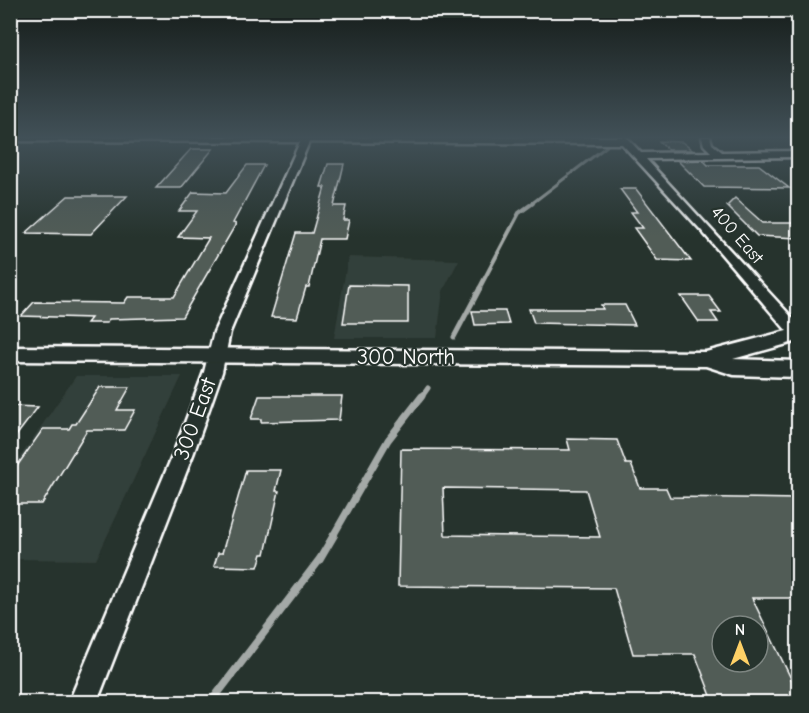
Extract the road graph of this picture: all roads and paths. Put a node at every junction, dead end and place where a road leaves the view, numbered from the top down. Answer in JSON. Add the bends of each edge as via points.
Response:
{"nodes":[{"id":1,"x":293,"y":170,"type":"edge"},
{"id":2,"x":654,"y":170,"type":"edge"},
{"id":3,"x":798,"y":334,"type":"edge"},
{"id":4,"x":10,"y":354,"type":"edge"},
{"id":5,"x":216,"y":356,"type":"junction"},
{"id":6,"x":706,"y":359,"type":"junction"},
{"id":7,"x":798,"y":369,"type":"edge"},
{"id":8,"x":83,"y":702,"type":"edge"}],
"edges":[{"from":1,"to":5,"type":"street","name":"300 East","via":[[222,332]]},
{"from":2,"to":3,"type":"street","name":"400 East"},
{"from":3,"to":6,"type":"street","name":"300 North"},
{"from":4,"to":5,"type":"street","name":"300 North"},
{"from":5,"to":6,"type":"street","name":"300 North"},
{"from":5,"to":8,"type":"street","name":"300 East","via":[[184,452]]},
{"from":6,"to":7,"type":"street","via":[[734,367]]}]}
